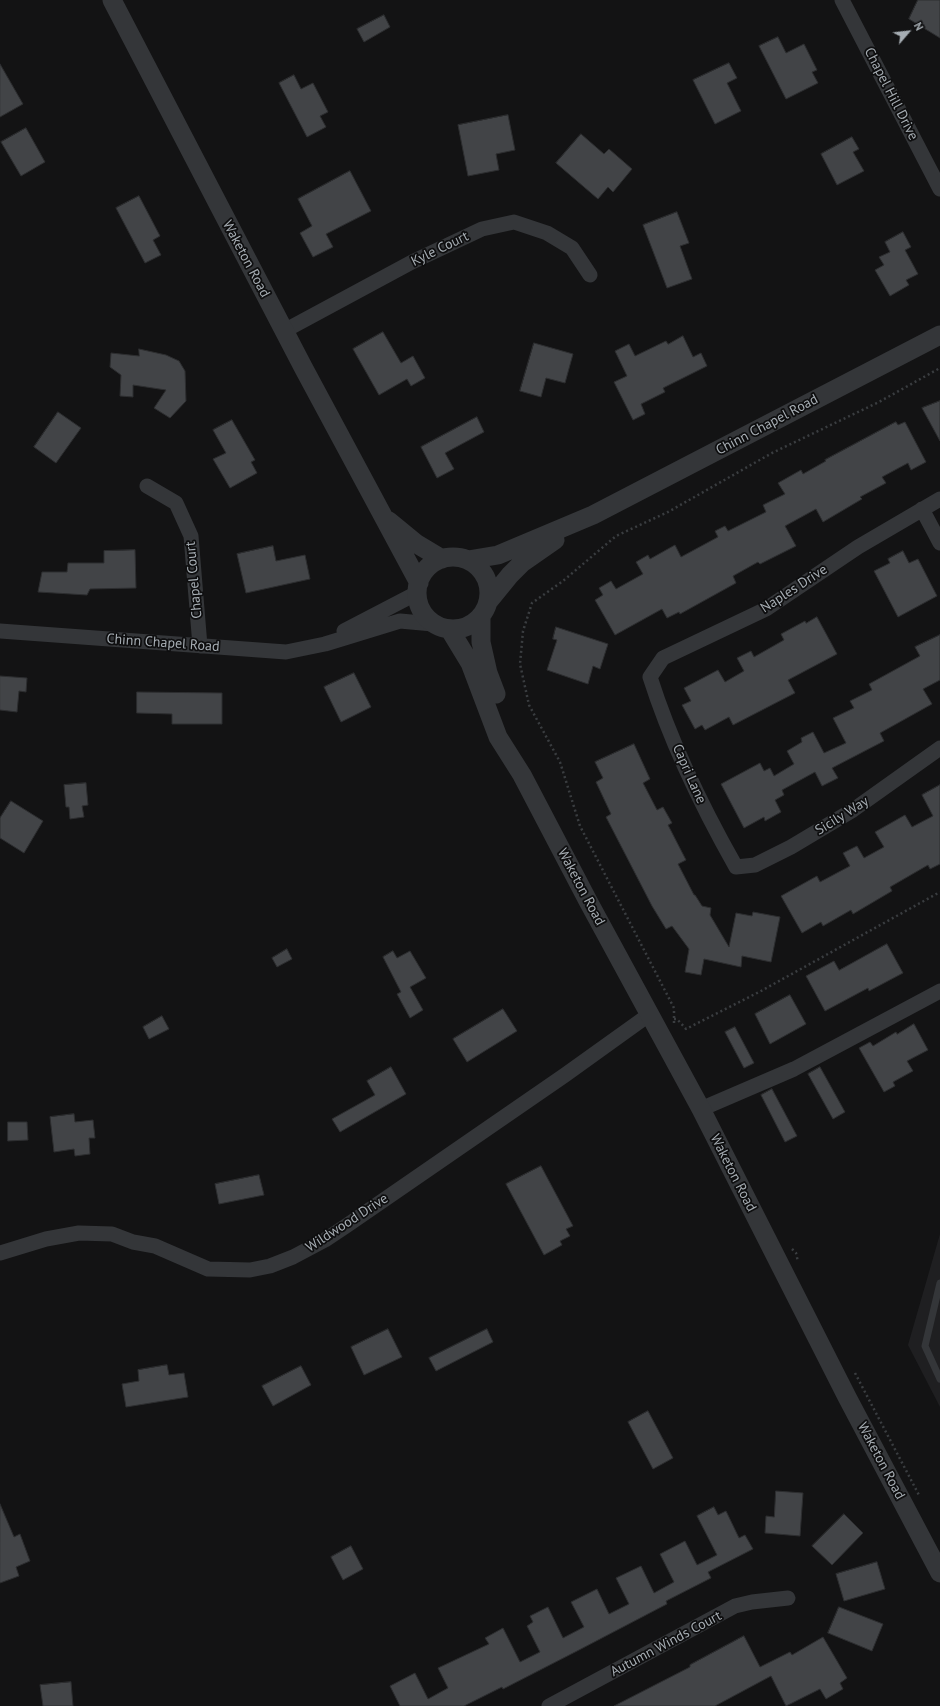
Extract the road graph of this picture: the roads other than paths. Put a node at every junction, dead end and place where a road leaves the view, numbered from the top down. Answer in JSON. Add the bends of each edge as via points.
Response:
{"nodes":[{"id":1,"x":112,"y":0,"type":"edge"},
{"id":2,"x":842,"y":0,"type":"edge"},
{"id":3,"x":940,"y":188,"type":"edge"},
{"id":4,"x":590,"y":275,"type":"dead end"},
{"id":5,"x":284,"y":330,"type":"junction"},
{"id":6,"x":940,"y":334,"type":"edge"},
{"id":7,"x":147,"y":486,"type":"dead end"},
{"id":8,"x":940,"y":499,"type":"edge"},
{"id":9,"x":922,"y":510,"type":"junction"},
{"id":10,"x":593,"y":515,"type":"junction"},
{"id":11,"x":383,"y":516,"type":"junction"},
{"id":12,"x":940,"y":543,"type":"edge"},
{"id":13,"x":442,"y":559,"type":"junction"},
{"id":14,"x":468,"y":560,"type":"junction"},
{"id":15,"x":418,"y":588,"type":"junction"},
{"id":16,"x":485,"y":610,"type":"junction"},
{"id":17,"x":442,"y":627,"type":"junction"},
{"id":18,"x":0,"y":631,"type":"edge"},
{"id":19,"x":325,"y":644,"type":"junction"},
{"id":20,"x":200,"y":646,"type":"junction"},
{"id":21,"x":650,"y":677,"type":"joint"},
{"id":22,"x":940,"y":748,"type":"edge"},
{"id":23,"x":522,"y":775,"type":"junction"},
{"id":24,"x":736,"y":867,"type":"joint"},
{"id":25,"x":940,"y":991,"type":"edge"},
{"id":26,"x":650,"y":1014,"type":"junction"},
{"id":27,"x":701,"y":1109,"type":"junction"},
{"id":28,"x":0,"y":1253,"type":"edge"},
{"id":29,"x":940,"y":1283,"type":"edge"},
{"id":30,"x":940,"y":1379,"type":"edge"},
{"id":31,"x":940,"y":1573,"type":"edge"},
{"id":32,"x":788,"y":1598,"type":"dead end"},
{"id":33,"x":548,"y":1706,"type":"edge"}],
"edges":[{"from":1,"to":5,"type":"street","name":"Waketon Road"},
{"from":2,"to":3,"type":"street","name":"Chapel Hill Drive"},
{"from":4,"to":5,"type":"street","name":"Kyle Court","via":[[572,248],[547,233],[514,222],[482,229],[412,262]]},
{"from":5,"to":11,"type":"street","name":"Waketon Road"},
{"from":6,"to":10,"type":"street","name":"Chinn Chapel Road"},
{"from":7,"to":20,"type":"street","name":"Chapel Court","via":[[176,503],[191,536]]},
{"from":8,"to":9,"type":"street","name":"Naples Drive"},
{"from":9,"to":12,"type":"street"},
{"from":9,"to":21,"type":"street","name":"Naples Drive","via":[[858,547],[766,609],[663,658]]},
{"from":10,"to":14,"type":"street","name":"Chinn Chapel Road","via":[[498,555]]},
{"from":10,"to":16,"type":"street","name":"Chinn Chapel Road","via":[[522,563],[510,575]]},
{"from":11,"to":13,"type":"street","name":"Waketon Road","via":[[417,544]]},
{"from":11,"to":15,"type":"street","name":"Waketon Road"},
{"from":13,"to":14,"type":"street","via":[[450,557]]},
{"from":13,"to":15,"type":"street","via":[[427,568]]},
{"from":14,"to":16,"type":"street","via":[[486,578],[490,594]]},
{"from":15,"to":17,"type":"street","via":[[421,610]]},
{"from":15,"to":19,"type":"street","name":"Chinn Chapel Road"},
{"from":16,"to":17,"type":"street","via":[[468,627],[459,630]]},
{"from":16,"to":23,"type":"street","name":"Waketon Road","via":[[481,642],[484,656]]},
{"from":17,"to":19,"type":"street","name":"Chinn Chapel Road","via":[[400,621]]},
{"from":17,"to":23,"type":"street","name":"Waketon Road","via":[[470,663],[498,737]]},
{"from":18,"to":20,"type":"street","name":"Chinn Chapel Road"},
{"from":19,"to":20,"type":"street","name":"Chinn Chapel Road","via":[[286,652]]},
{"from":21,"to":24,"type":"street","name":"Capri Lane","via":[[659,706],[709,819]]},
{"from":22,"to":24,"type":"street","name":"Sicily Way","via":[[853,810],[791,847],[755,865]]},
{"from":23,"to":26,"type":"street","name":"Waketon Road"},
{"from":25,"to":27,"type":"street","via":[[794,1069]]},
{"from":26,"to":27,"type":"street","name":"Waketon Road"},
{"from":26,"to":28,"type":"street","name":"Wildwood Drive","via":[[346,1226],[306,1250],[270,1266],[250,1270],[208,1269],[155,1246],[133,1242],[112,1234],[79,1233],[46,1239]]},
{"from":27,"to":31,"type":"street","name":"Waketon Road","via":[[847,1397]]},
{"from":29,"to":30,"type":"lane","via":[[925,1346]]},
{"from":32,"to":33,"type":"street","name":"Autumn Winds Court","via":[[735,1606]]}]}
